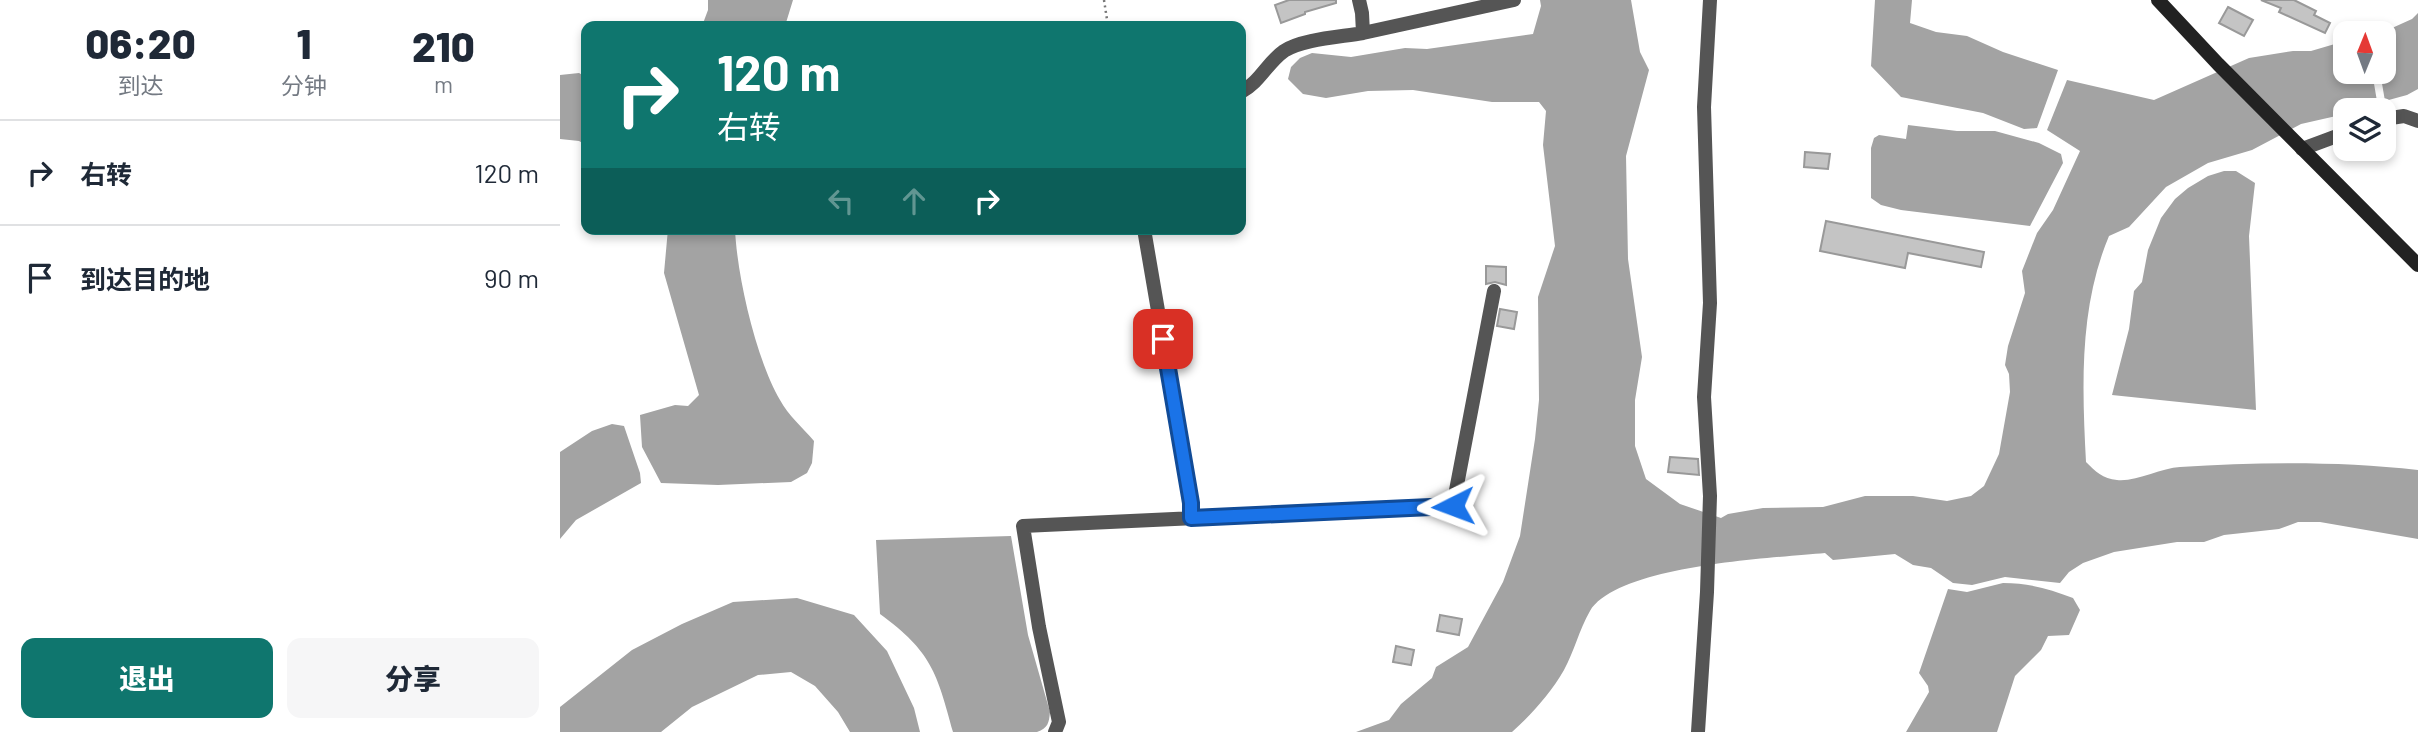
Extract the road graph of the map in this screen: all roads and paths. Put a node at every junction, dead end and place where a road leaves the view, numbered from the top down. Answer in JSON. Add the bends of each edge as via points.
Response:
{"nodes":[{"id":1,"x":1104,"y":0,"type":"edge"},
{"id":2,"x":1359,"y":0,"type":"edge"},
{"id":3,"x":1514,"y":0,"type":"edge"},
{"id":4,"x":1710,"y":0,"type":"edge"},
{"id":5,"x":2158,"y":0,"type":"edge"},
{"id":6,"x":1107,"y":21,"type":"edge"},
{"id":7,"x":1363,"y":33,"type":"junction"},
{"id":8,"x":1246,"y":89,"type":"edge"},
{"id":9,"x":2396,"y":117,"type":"edge"},
{"id":10,"x":2418,"y":121,"type":"edge"},
{"id":11,"x":2333,"y":137,"type":"edge"},
{"id":12,"x":2302,"y":149,"type":"junction"},
{"id":13,"x":1145,"y":235,"type":"edge"},
{"id":14,"x":2418,"y":265,"type":"edge"},
{"id":15,"x":1494,"y":291,"type":"dead end"},
{"id":16,"x":1191,"y":518,"type":"junction"},
{"id":17,"x":1055,"y":732,"type":"edge"},
{"id":18,"x":1698,"y":732,"type":"edge"}],
"edges":[{"from":1,"to":6,"type":"path"},
{"from":2,"to":7,"type":"street"},
{"from":3,"to":7,"type":"street"},
{"from":4,"to":18,"type":"street","via":[[1704,107],[1710,303],[1704,397],[1710,496]]},
{"from":5,"to":12,"type":"main road"},
{"from":7,"to":8,"type":"street","via":[[1296,45]]},
{"from":9,"to":10,"type":"street"},
{"from":11,"to":12,"type":"street"},
{"from":12,"to":14,"type":"main road"},
{"from":13,"to":16,"type":"street"},
{"from":15,"to":16,"type":"street","via":[[1453,506]]},
{"from":16,"to":17,"type":"street","via":[[1023,526],[1059,722]]}]}
